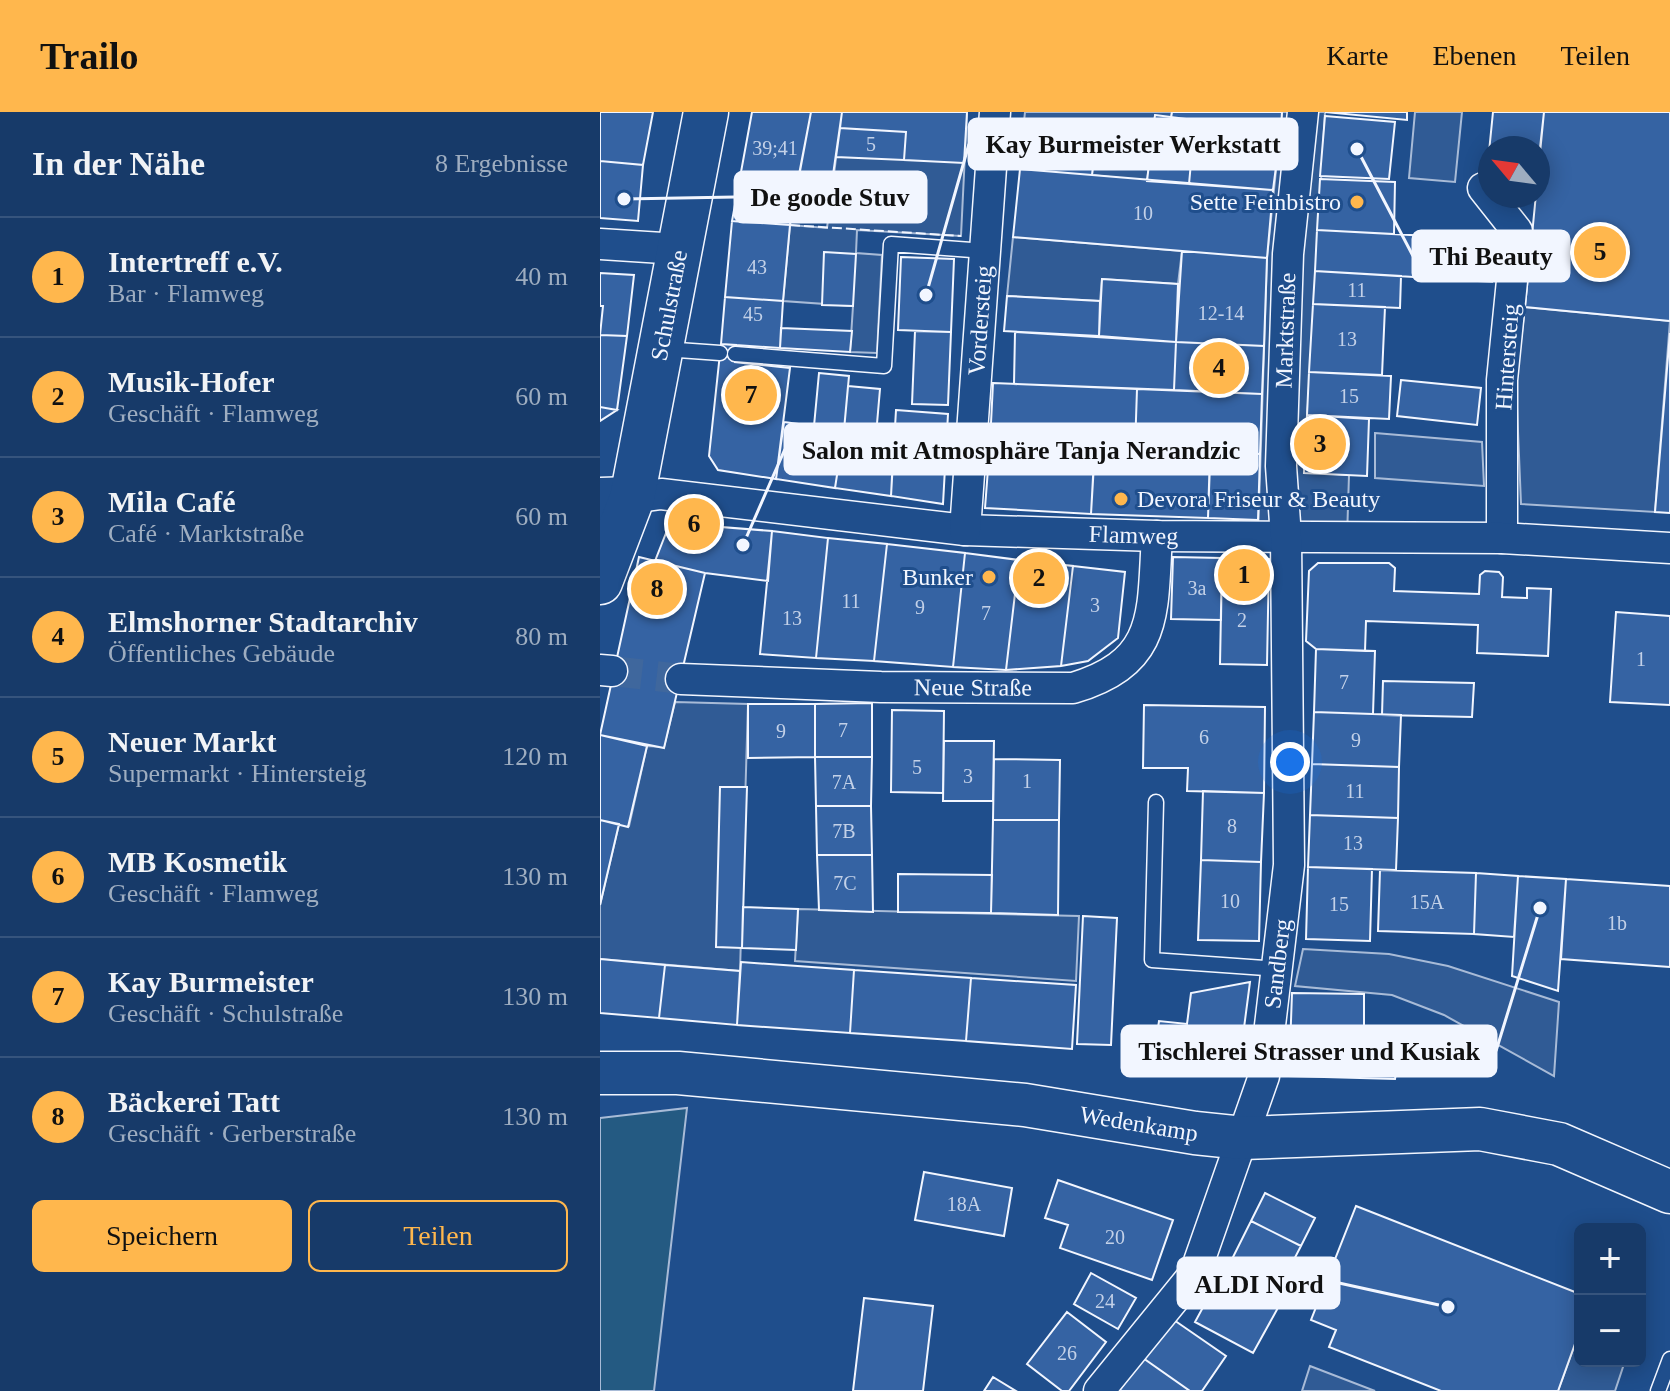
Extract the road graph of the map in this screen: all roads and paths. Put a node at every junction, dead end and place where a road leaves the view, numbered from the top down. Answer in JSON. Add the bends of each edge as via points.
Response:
{"nodes":[{"id":1,"x":706,"y":112,"type":"edge"},
{"id":2,"x":995,"y":112,"type":"edge"},
{"id":3,"x":1303,"y":112,"type":"edge"},
{"id":4,"x":1499,"y":208,"type":"edge"},
{"id":5,"x":600,"y":244,"type":"edge"},
{"id":6,"x":678,"y":249,"type":"junction"},
{"id":7,"x":985,"y":251,"type":"junction"},
{"id":8,"x":660,"y":348,"type":"junction"},
{"id":9,"x":616,"y":499,"type":"edge"},
{"id":10,"x":965,"y":530,"type":"junction"},
{"id":11,"x":1157,"y":536,"type":"junction"},
{"id":12,"x":1286,"y":537,"type":"junction"},
{"id":13,"x":1502,"y":538,"type":"junction"},
{"id":14,"x":1670,"y":548,"type":"edge"},
{"id":15,"x":600,"y":582,"type":"edge"},
{"id":16,"x":681,"y":679,"type":"tunnel mouth"},
{"id":17,"x":1156,"y":802,"type":"dead end"},
{"id":18,"x":1279,"y":969,"type":"junction"},
{"id":19,"x":600,"y":1073,"type":"edge"},
{"id":20,"x":1243,"y":1138,"type":"junction"},
{"id":21,"x":1670,"y":1192,"type":"edge"},
{"id":22,"x":1670,"y":1359,"type":"edge"},
{"id":23,"x":1099,"y":1391,"type":"edge"},
{"id":24,"x":1658,"y":1391,"type":"edge"}],
"edges":[{"from":1,"to":6,"type":"main road","name":"Schulstraße"},
{"from":2,"to":7,"type":"street","name":"Vordersteig"},
{"from":3,"to":12,"type":"street","name":"Marktstraße","via":[[1305,221],[1281,466]]},
{"from":4,"to":13,"type":"street","name":"Hintersteig","via":[[1517,231],[1502,380]]},
{"from":5,"to":6,"type":"street"},
{"from":6,"to":8,"type":"main road","name":"Schulstraße"},
{"from":7,"to":8,"type":"lane","via":[[891,244],[884,366]]},
{"from":7,"to":10,"type":"street","name":"Vordersteig"},
{"from":8,"to":9,"type":"main road","name":"Schulstraße"},
{"from":9,"to":10,"type":"street","name":"Flamweg","via":[[661,494]]},
{"from":9,"to":15,"type":"main road","name":"Schulstraße"},
{"from":10,"to":11,"type":"street","name":"Flamweg"},
{"from":11,"to":12,"type":"street","name":"Flamweg"},
{"from":11,"to":16,"type":"street","name":"Neue Straße","via":[[1151,622],[1130,661],[1073,688],[897,688]]},
{"from":12,"to":13,"type":"street","name":"Flamweg"},
{"from":12,"to":18,"type":"street","name":"Sandberg","via":[[1289,865]]},
{"from":13,"to":14,"type":"street","name":"Flamweg"},
{"from":17,"to":18,"type":"lane","via":[[1152,960]]},
{"from":18,"to":20,"type":"street","name":"Sandberg","via":[[1264,1076]]},
{"from":19,"to":20,"type":"main road","name":"Wedenkamp","via":[[678,1073],[1025,1105]]},
{"from":20,"to":21,"type":"main road","name":"Wedenkamp","via":[[1480,1129],[1559,1144]]},
{"from":20,"to":23,"type":"street","name":"Sandberg","via":[[1195,1273]]},
{"from":22,"to":24,"type":"lane"}]}
